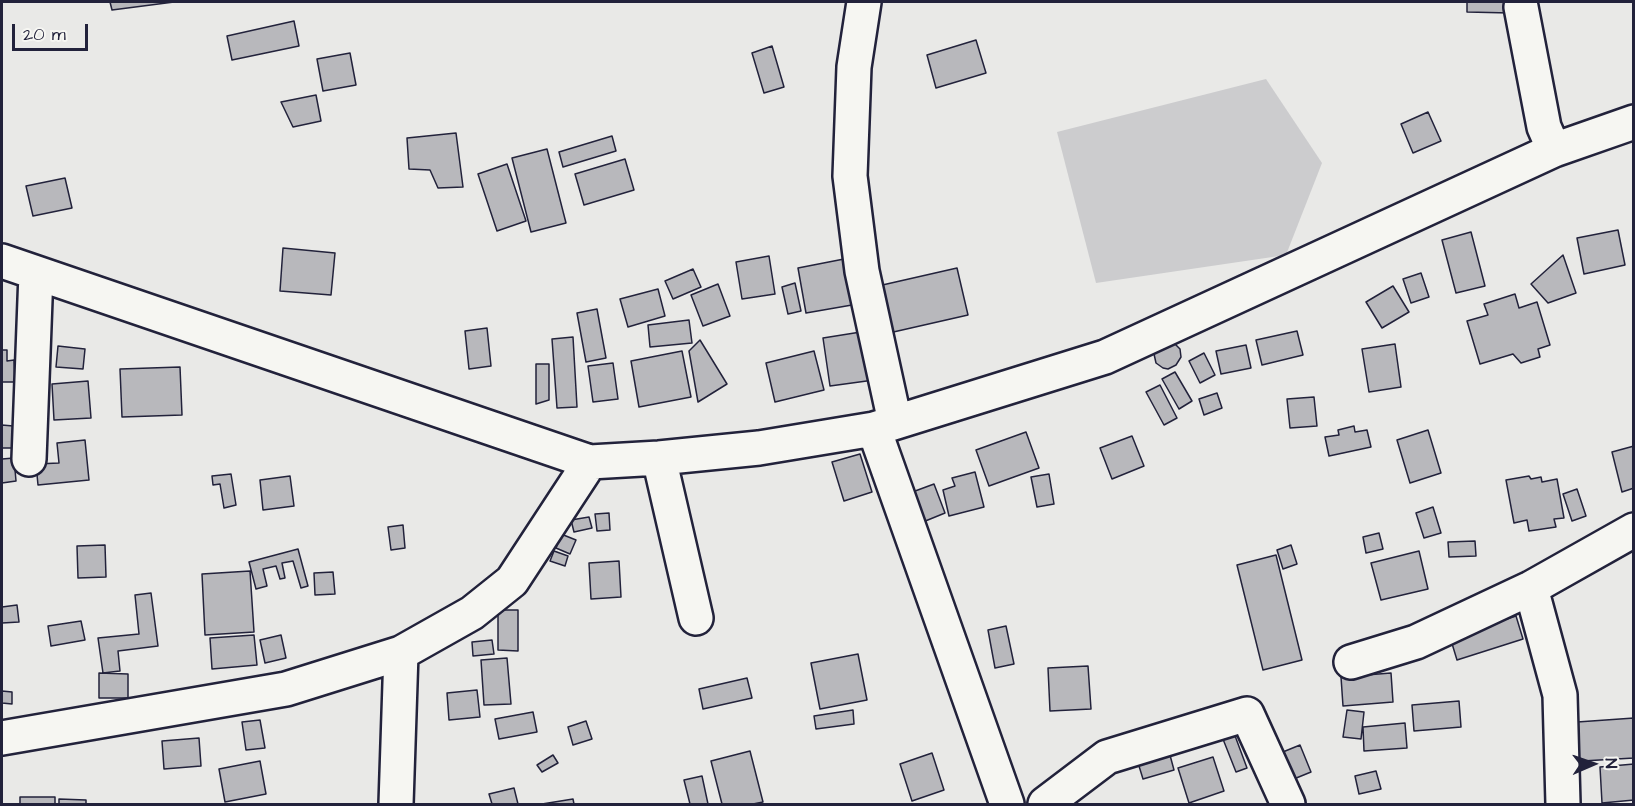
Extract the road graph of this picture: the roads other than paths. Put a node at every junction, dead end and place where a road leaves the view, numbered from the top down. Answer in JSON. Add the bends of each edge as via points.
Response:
{"nodes":[{"id":1,"x":864,"y":2,"type":"edge"},
{"id":2,"x":1521,"y":7,"type":"dead end"},
{"id":3,"x":1631,"y":132,"type":"edge"},
{"id":4,"x":1554,"y":150,"type":"junction"},
{"id":5,"x":2,"y":261,"type":"edge"},
{"id":6,"x":36,"y":273,"type":"junction"},
{"id":7,"x":885,"y":426,"type":"junction"},
{"id":8,"x":659,"y":458,"type":"junction"},
{"id":9,"x":29,"y":459,"type":"dead end"},
{"id":10,"x":590,"y":462,"type":"junction"},
{"id":11,"x":1634,"y":530,"type":"edge"},
{"id":12,"x":1531,"y":588,"type":"junction"},
{"id":13,"x":696,"y":618,"type":"dead end"},
{"id":14,"x":401,"y":652,"type":"junction"},
{"id":15,"x":1351,"y":662,"type":"dead end"},
{"id":16,"x":2,"y":738,"type":"edge"},
{"id":17,"x":396,"y":804,"type":"edge"},
{"id":18,"x":1007,"y":804,"type":"edge"},
{"id":19,"x":1045,"y":804,"type":"edge"},
{"id":20,"x":1288,"y":804,"type":"edge"},
{"id":21,"x":1563,"y":804,"type":"edge"}],
"edges":[{"from":1,"to":7,"type":"street","via":[[854,67],[850,176]]},
{"from":2,"to":4,"type":"street","via":[[1544,127]]},
{"from":3,"to":4,"type":"street"},
{"from":4,"to":7,"type":"street","via":[[1105,357]]},
{"from":5,"to":6,"type":"street"},
{"from":6,"to":9,"type":"street"},
{"from":6,"to":10,"type":"street"},
{"from":7,"to":8,"type":"street","via":[[759,448]]},
{"from":7,"to":18,"type":"street"},
{"from":8,"to":10,"type":"street"},
{"from":8,"to":13,"type":"street"},
{"from":10,"to":14,"type":"street","via":[[512,580],[472,614]]},
{"from":11,"to":12,"type":"street"},
{"from":12,"to":15,"type":"street","via":[[1416,642]]},
{"from":12,"to":21,"type":"street","via":[[1560,695]]},
{"from":14,"to":16,"type":"street","via":[[286,689]]},
{"from":14,"to":17,"type":"street"},
{"from":19,"to":20,"type":"street","via":[[1107,757],[1247,714]]}]}
